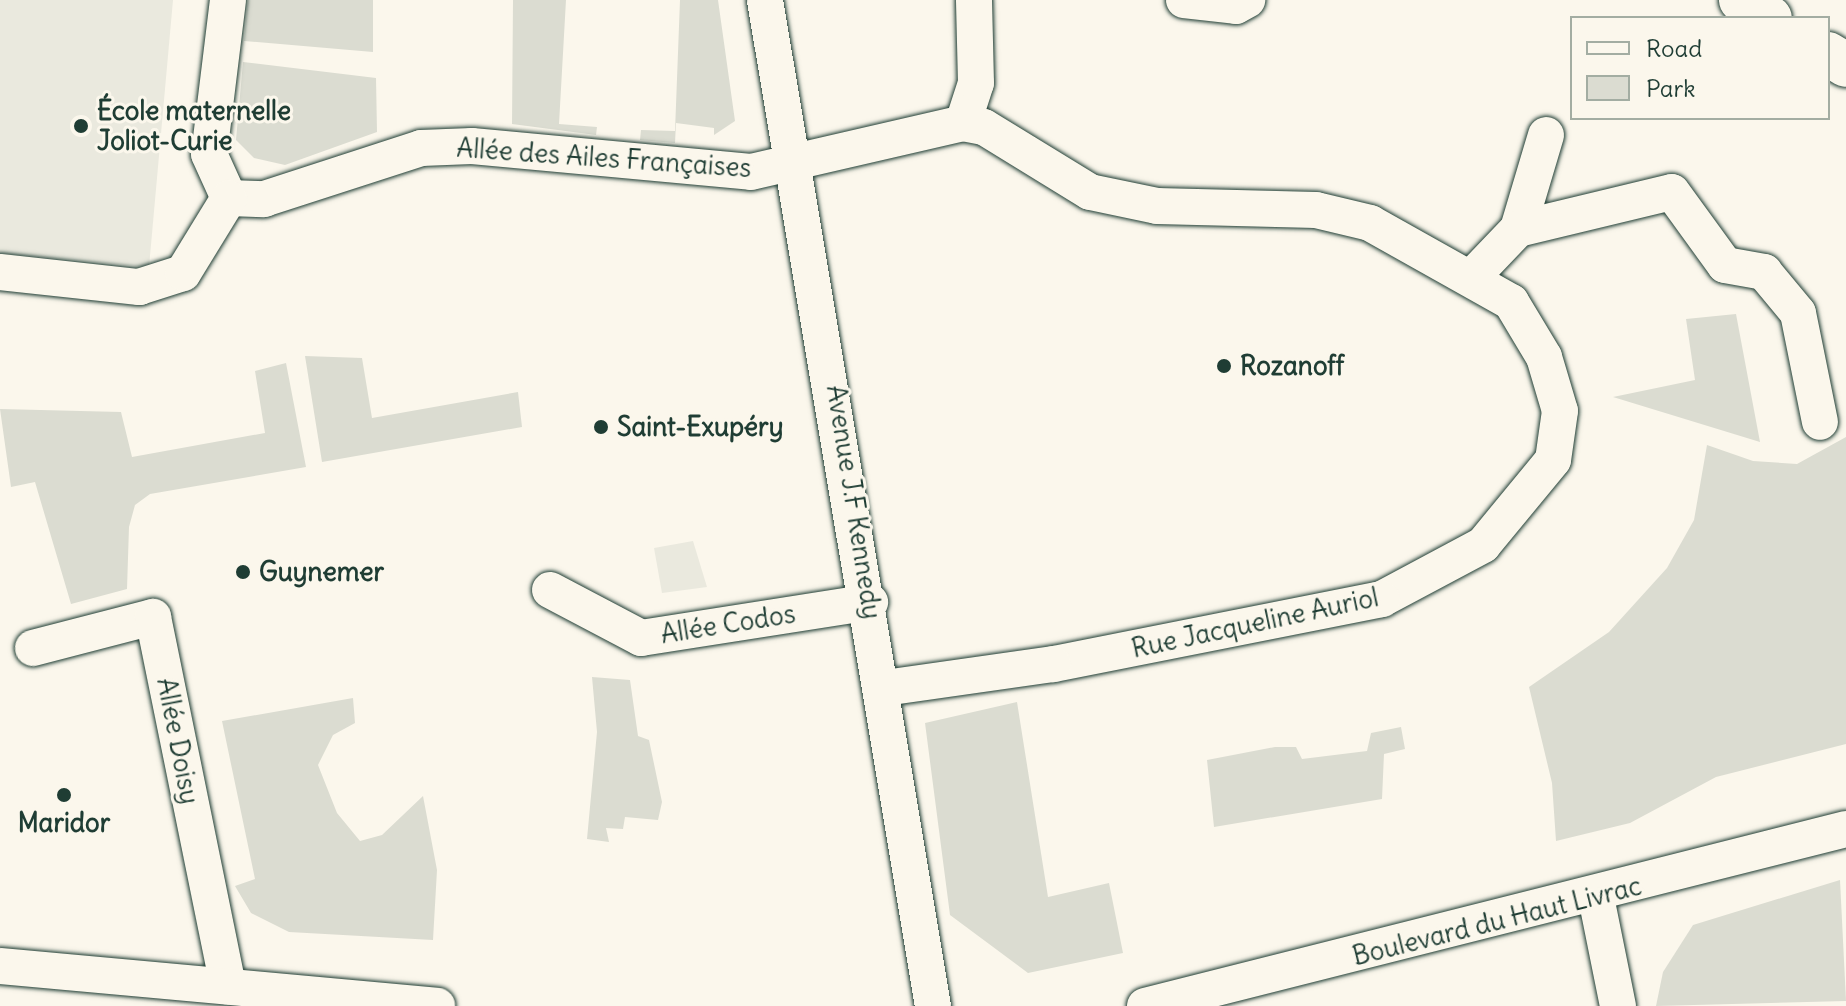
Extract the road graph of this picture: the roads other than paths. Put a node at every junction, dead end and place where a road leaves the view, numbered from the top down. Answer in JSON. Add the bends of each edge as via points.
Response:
{"nodes":[{"id":1,"x":228,"y":0,"type":"edge"},
{"id":2,"x":765,"y":0,"type":"edge"},
{"id":3,"x":974,"y":0,"type":"edge"},
{"id":4,"x":1184,"y":0,"type":"edge"},
{"id":5,"x":1247,"y":0,"type":"edge"},
{"id":6,"x":1741,"y":0,"type":"edge"},
{"id":7,"x":1767,"y":16,"type":"edge"},
{"id":8,"x":963,"y":123,"type":"junction"},
{"id":9,"x":1546,"y":135,"type":"dead end"},
{"id":10,"x":793,"y":158,"type":"junction"},
{"id":11,"x":229,"y":198,"type":"junction"},
{"id":12,"x":1518,"y":229,"type":"junction"},
{"id":13,"x":0,"y":272,"type":"edge"},
{"id":14,"x":1474,"y":275,"type":"junction"},
{"id":15,"x":1820,"y":422,"type":"dead end"},
{"id":16,"x":550,"y":590,"type":"dead end"},
{"id":17,"x":870,"y":602,"type":"junction"},
{"id":18,"x":33,"y":648,"type":"dead end"},
{"id":19,"x":885,"y":688,"type":"junction"},
{"id":20,"x":1846,"y":829,"type":"edge"},
{"id":21,"x":1596,"y":897,"type":"junction"},
{"id":22,"x":0,"y":966,"type":"edge"},
{"id":23,"x":228,"y":986,"type":"junction"},
{"id":24,"x":437,"y":1006,"type":"edge"},
{"id":25,"x":933,"y":1006,"type":"edge"},
{"id":26,"x":1145,"y":1006,"type":"edge"},
{"id":27,"x":1618,"y":1006,"type":"edge"}],
"edges":[{"from":1,"to":11,"type":"street","via":[[209,154]]},
{"from":2,"to":10,"type":"street","name":"Avenue J.F Kennedy"},
{"from":3,"to":8,"type":"street","via":[[976,83]]},
{"from":4,"to":5,"type":"street"},
{"from":6,"to":7,"type":"street"},
{"from":8,"to":10,"type":"street"},
{"from":8,"to":14,"type":"street","name":"Rue Jacqueline Auriol","via":[[984,127],[1090,192],[1157,206],[1316,210],[1370,223]]},
{"from":9,"to":12,"type":"street"},
{"from":10,"to":11,"type":"street","name":"Allée des Ailes Françaises","via":[[751,172],[472,146],[421,148],[264,199]]},
{"from":10,"to":17,"type":"street","name":"Avenue J.F Kennedy"},
{"from":11,"to":13,"type":"street","via":[[183,273],[139,287]]},
{"from":12,"to":14,"type":"street"},
{"from":12,"to":15,"type":"street","via":[[1672,192],[1725,265],[1764,272],[1798,313]]},
{"from":14,"to":19,"type":"street","name":"Rue Jacqueline Auriol","via":[[1511,302],[1544,357],[1560,411],[1553,460],[1483,545],[1382,599],[1053,664]]},
{"from":16,"to":17,"type":"street","name":"Allée Codos","via":[[641,638]]},
{"from":17,"to":19,"type":"street","name":"Avenue J.F Kennedy"},
{"from":18,"to":23,"type":"street","name":"Allée Doisy","via":[[153,617]]},
{"from":19,"to":25,"type":"street","name":"Avenue J.F Kennedy"},
{"from":20,"to":21,"type":"street","name":"Boulevard du Haut Livrac"},
{"from":21,"to":26,"type":"street","name":"Boulevard du Haut Livrac"},
{"from":21,"to":27,"type":"street"},
{"from":22,"to":23,"type":"street"},
{"from":23,"to":24,"type":"street"}]}
